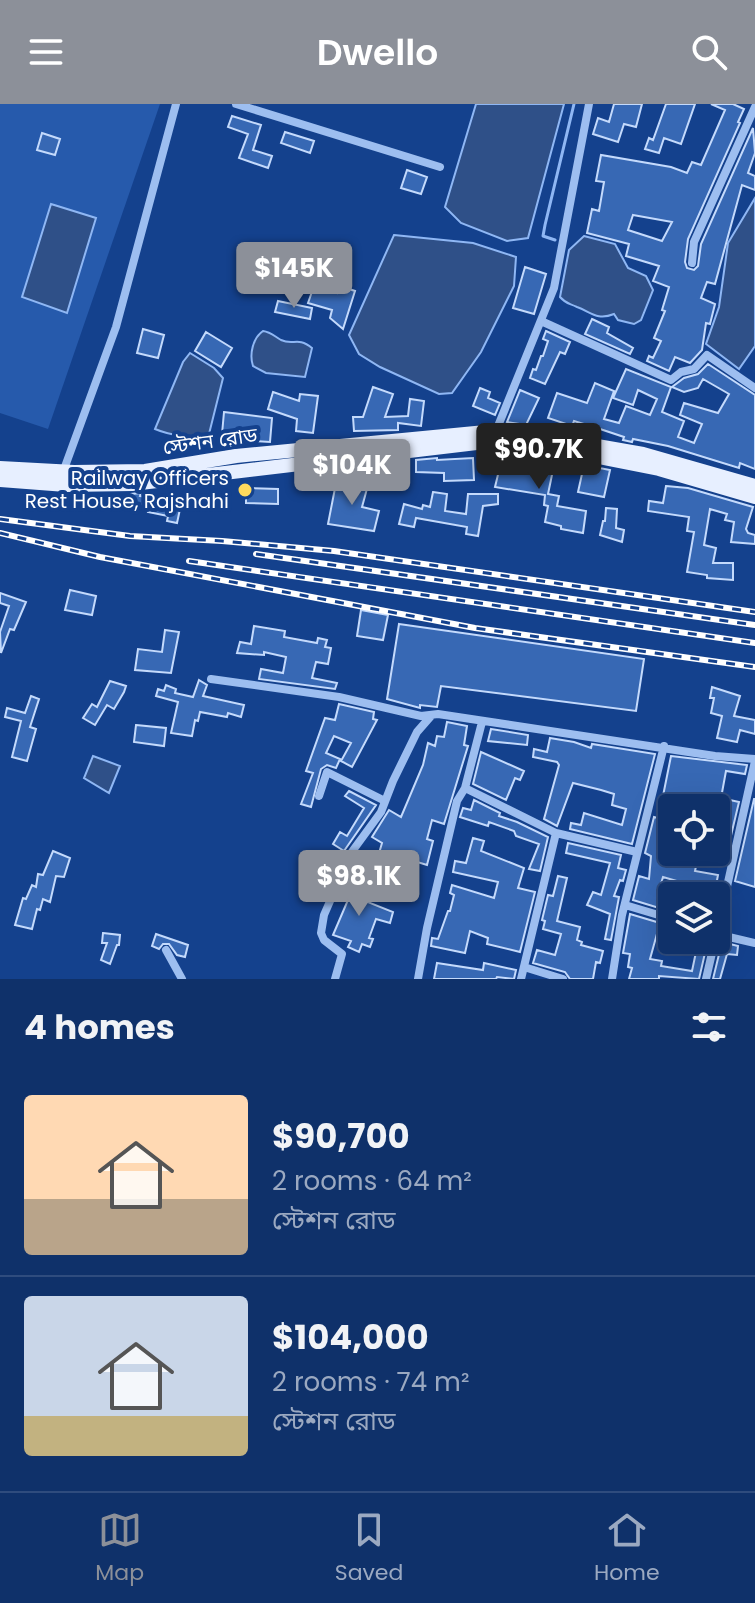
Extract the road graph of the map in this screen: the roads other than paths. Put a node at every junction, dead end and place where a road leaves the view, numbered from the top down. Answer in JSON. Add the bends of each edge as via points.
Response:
{"nodes":[{"id":1,"x":176,"y":104,"type":"edge"},
{"id":2,"x":236,"y":104,"type":"edge"},
{"id":3,"x":589,"y":104,"type":"edge"},
{"id":4,"x":755,"y":107,"type":"edge"},
{"id":5,"x":440,"y":167,"type":"dead end"},
{"id":6,"x":692,"y":263,"type":"dead end"},
{"id":7,"x":541,"y":321,"type":"junction"},
{"id":8,"x":755,"y":388,"type":"edge"},
{"id":9,"x":496,"y":431,"type":"junction"},
{"id":10,"x":0,"y":468,"type":"edge"},
{"id":11,"x":63,"y":472,"type":"junction"},
{"id":12,"x":0,"y":480,"type":"edge"},
{"id":13,"x":755,"y":486,"type":"edge"},
{"id":14,"x":755,"y":497,"type":"edge"},
{"id":15,"x":211,"y":679,"type":"dead end"},
{"id":16,"x":431,"y":716,"type":"junction"},
{"id":17,"x":482,"y":722,"type":"junction"},
{"id":18,"x":664,"y":746,"type":"junction"},
{"id":19,"x":755,"y":760,"type":"edge"},
{"id":20,"x":465,"y":788,"type":"junction"},
{"id":21,"x":319,"y":796,"type":"dead end"},
{"id":22,"x":385,"y":801,"type":"junction"},
{"id":23,"x":556,"y":833,"type":"junction"},
{"id":24,"x":637,"y":852,"type":"junction"},
{"id":25,"x":728,"y":882,"type":"edge"},
{"id":26,"x":625,"y":905,"type":"junction"},
{"id":27,"x":658,"y":915,"type":"edge"},
{"id":28,"x":730,"y":939,"type":"edge"},
{"id":29,"x":755,"y":943,"type":"edge"},
{"id":30,"x":166,"y":950,"type":"dead end"},
{"id":31,"x":712,"y":954,"type":"edge"},
{"id":32,"x":524,"y":967,"type":"junction"},
{"id":33,"x":182,"y":979,"type":"edge"},
{"id":34,"x":335,"y":979,"type":"edge"},
{"id":35,"x":418,"y":979,"type":"edge"},
{"id":36,"x":521,"y":979,"type":"edge"},
{"id":37,"x":563,"y":979,"type":"edge"},
{"id":38,"x":612,"y":979,"type":"edge"},
{"id":39,"x":706,"y":979,"type":"edge"}],
"edges":[{"from":1,"to":11,"type":"street","via":[[116,327]]},
{"from":2,"to":5,"type":"street"},
{"from":3,"to":7,"type":"street","via":[[554,288]]},
{"from":4,"to":6,"type":"street","via":[[694,242]]},
{"from":7,"to":8,"type":"street","via":[[671,380],[694,369],[707,355]]},
{"from":7,"to":9,"type":"street"},
{"from":9,"to":11,"type":"main road","name":"স্টেশন রোড","via":[[236,456],[145,471]]},
{"from":9,"to":13,"type":"main road","name":"স্টেশন রোড","via":[[643,454]]},
{"from":10,"to":11,"type":"main road","name":"স্টেশন রোড"},
{"from":12,"to":14,"type":"main road","name":"স্টেশন রোড","via":[[132,484],[485,442],[659,469]]},
{"from":15,"to":16,"type":"street","via":[[319,693]]},
{"from":16,"to":17,"type":"street"},
{"from":16,"to":22,"type":"street","via":[[417,732]]},
{"from":17,"to":18,"type":"street"},
{"from":17,"to":20,"type":"street"},
{"from":18,"to":19,"type":"street"},
{"from":18,"to":24,"type":"street"},
{"from":19,"to":25,"type":"street"},
{"from":20,"to":23,"type":"street"},
{"from":20,"to":35,"type":"street","via":[[457,801]]},
{"from":21,"to":22,"type":"street","via":[[327,772]]},
{"from":22,"to":34,"type":"street","via":[[351,853],[324,915],[324,940],[342,954]]},
{"from":23,"to":24,"type":"street"},
{"from":23,"to":32,"type":"street"},
{"from":24,"to":26,"type":"street"},
{"from":26,"to":27,"type":"street"},
{"from":26,"to":38,"type":"street"},
{"from":28,"to":29,"type":"street"},
{"from":30,"to":33,"type":"street"},
{"from":31,"to":39,"type":"street"},
{"from":32,"to":36,"type":"street"},
{"from":32,"to":37,"type":"street"}]}
